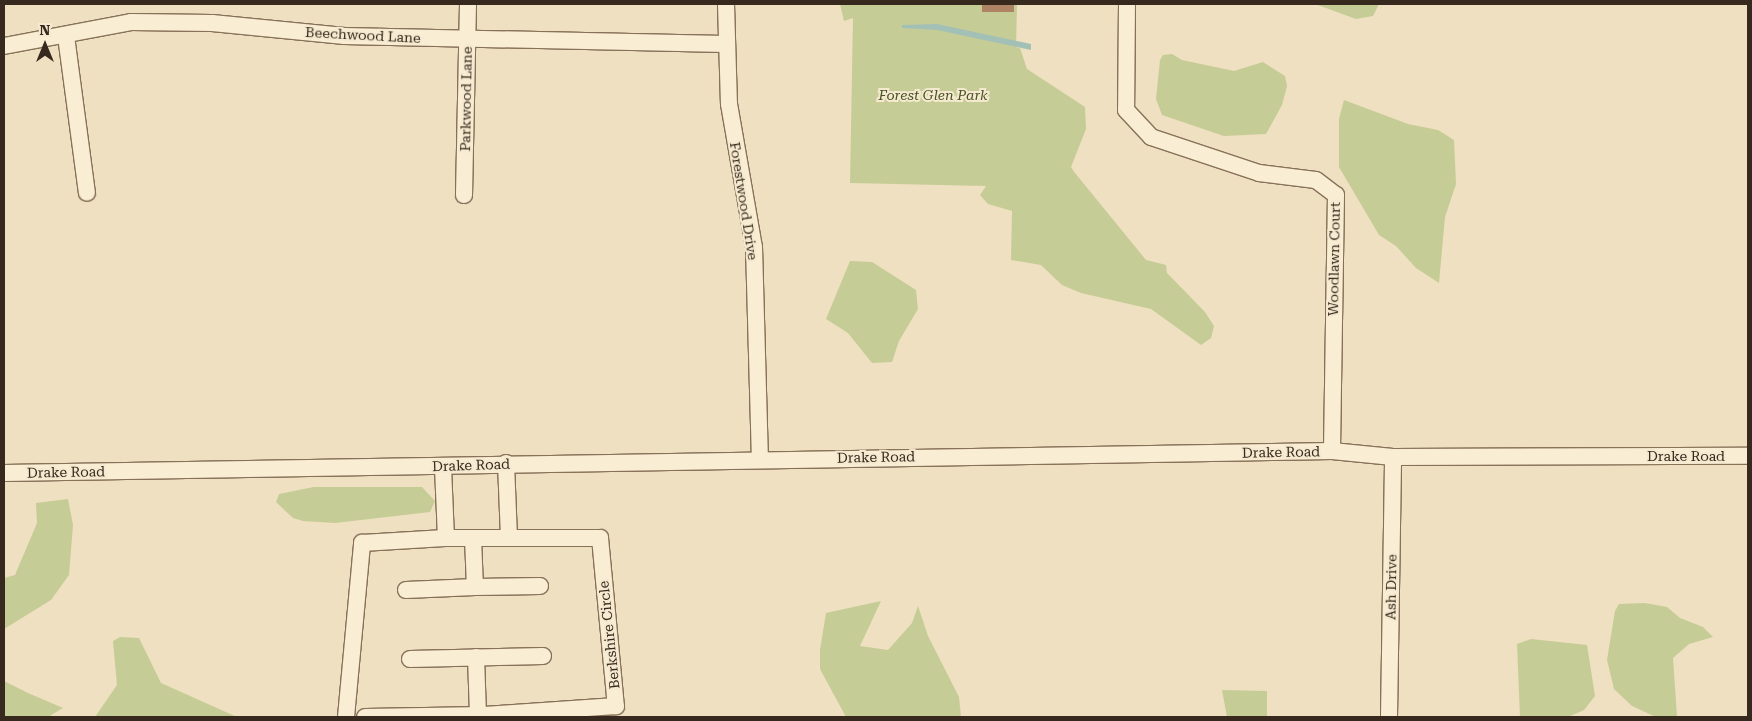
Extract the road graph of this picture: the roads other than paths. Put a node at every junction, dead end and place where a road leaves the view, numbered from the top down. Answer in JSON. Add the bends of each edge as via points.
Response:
{"nodes":[{"id":1,"x":468,"y":4,"type":"edge"},
{"id":2,"x":726,"y":4,"type":"edge"},
{"id":3,"x":1127,"y":4,"type":"edge"},
{"id":4,"x":66,"y":36,"type":"junction"},
{"id":5,"x":468,"y":38,"type":"junction"},
{"id":6,"x":725,"y":44,"type":"junction"},
{"id":7,"x":4,"y":46,"type":"edge"},
{"id":8,"x":87,"y":193,"type":"dead end"},
{"id":9,"x":464,"y":195,"type":"dead end"},
{"id":10,"x":1332,"y":451,"type":"junction"},
{"id":11,"x":1748,"y":456,"type":"edge"},
{"id":12,"x":1393,"y":457,"type":"junction"},
{"id":13,"x":760,"y":458,"type":"junction"},
{"id":14,"x":506,"y":463,"type":"junction"},
{"id":15,"x":443,"y":467,"type":"junction"},
{"id":16,"x":4,"y":473,"type":"edge"},
{"id":17,"x":446,"y":538,"type":"junction"},
{"id":18,"x":473,"y":538,"type":"junction"},
{"id":19,"x":509,"y":538,"type":"junction"},
{"id":20,"x":540,"y":586,"type":"dead end"},
{"id":21,"x":475,"y":587,"type":"junction"},
{"id":22,"x":406,"y":590,"type":"dead end"},
{"id":23,"x":543,"y":656,"type":"dead end"},
{"id":24,"x":476,"y":657,"type":"junction"},
{"id":25,"x":410,"y":659,"type":"dead end"},
{"id":26,"x":478,"y":715,"type":"junction"},
{"id":27,"x":346,"y":717,"type":"edge"},
{"id":28,"x":365,"y":717,"type":"edge"},
{"id":29,"x":1389,"y":717,"type":"edge"}],
"edges":[{"from":1,"to":5,"type":"street","name":"Parkwood Lane"},
{"from":2,"to":6,"type":"street","name":"Forestwood Drive"},
{"from":3,"to":10,"type":"street","name":"Woodlawn Court","via":[[1126,110],[1152,137],[1259,173],[1316,180],[1336,195]]},
{"from":4,"to":5,"type":"street","name":"Beechwood Lane","via":[[131,22],[212,23],[344,36]]},
{"from":4,"to":7,"type":"street","name":"Beechwood Lane"},
{"from":4,"to":8,"type":"street"},
{"from":5,"to":6,"type":"street","name":"Beechwood Lane"},
{"from":5,"to":9,"type":"street","name":"Parkwood Lane"},
{"from":6,"to":13,"type":"street","name":"Forestwood Drive","via":[[729,104],[754,247]]},
{"from":10,"to":12,"type":"street","name":"Drake Road"},
{"from":10,"to":13,"type":"street","name":"Drake Road"},
{"from":11,"to":12,"type":"street","name":"Drake Road"},
{"from":12,"to":29,"type":"street","name":"Ash Drive"},
{"from":13,"to":14,"type":"street","name":"Drake Road"},
{"from":14,"to":15,"type":"street","name":"Drake Road"},
{"from":14,"to":19,"type":"street"},
{"from":15,"to":16,"type":"street","name":"Drake Road"},
{"from":15,"to":17,"type":"street"},
{"from":17,"to":18,"type":"street"},
{"from":17,"to":27,"type":"street","via":[[362,542]]},
{"from":18,"to":19,"type":"street"},
{"from":18,"to":21,"type":"street"},
{"from":19,"to":26,"type":"street","name":"Berkshire Circle","via":[[600,538],[616,706]]},
{"from":20,"to":21,"type":"street"},
{"from":21,"to":22,"type":"street"},
{"from":23,"to":24,"type":"street"},
{"from":24,"to":25,"type":"street"},
{"from":24,"to":26,"type":"street"},
{"from":26,"to":28,"type":"street","name":"Berkshire Circle"}]}
